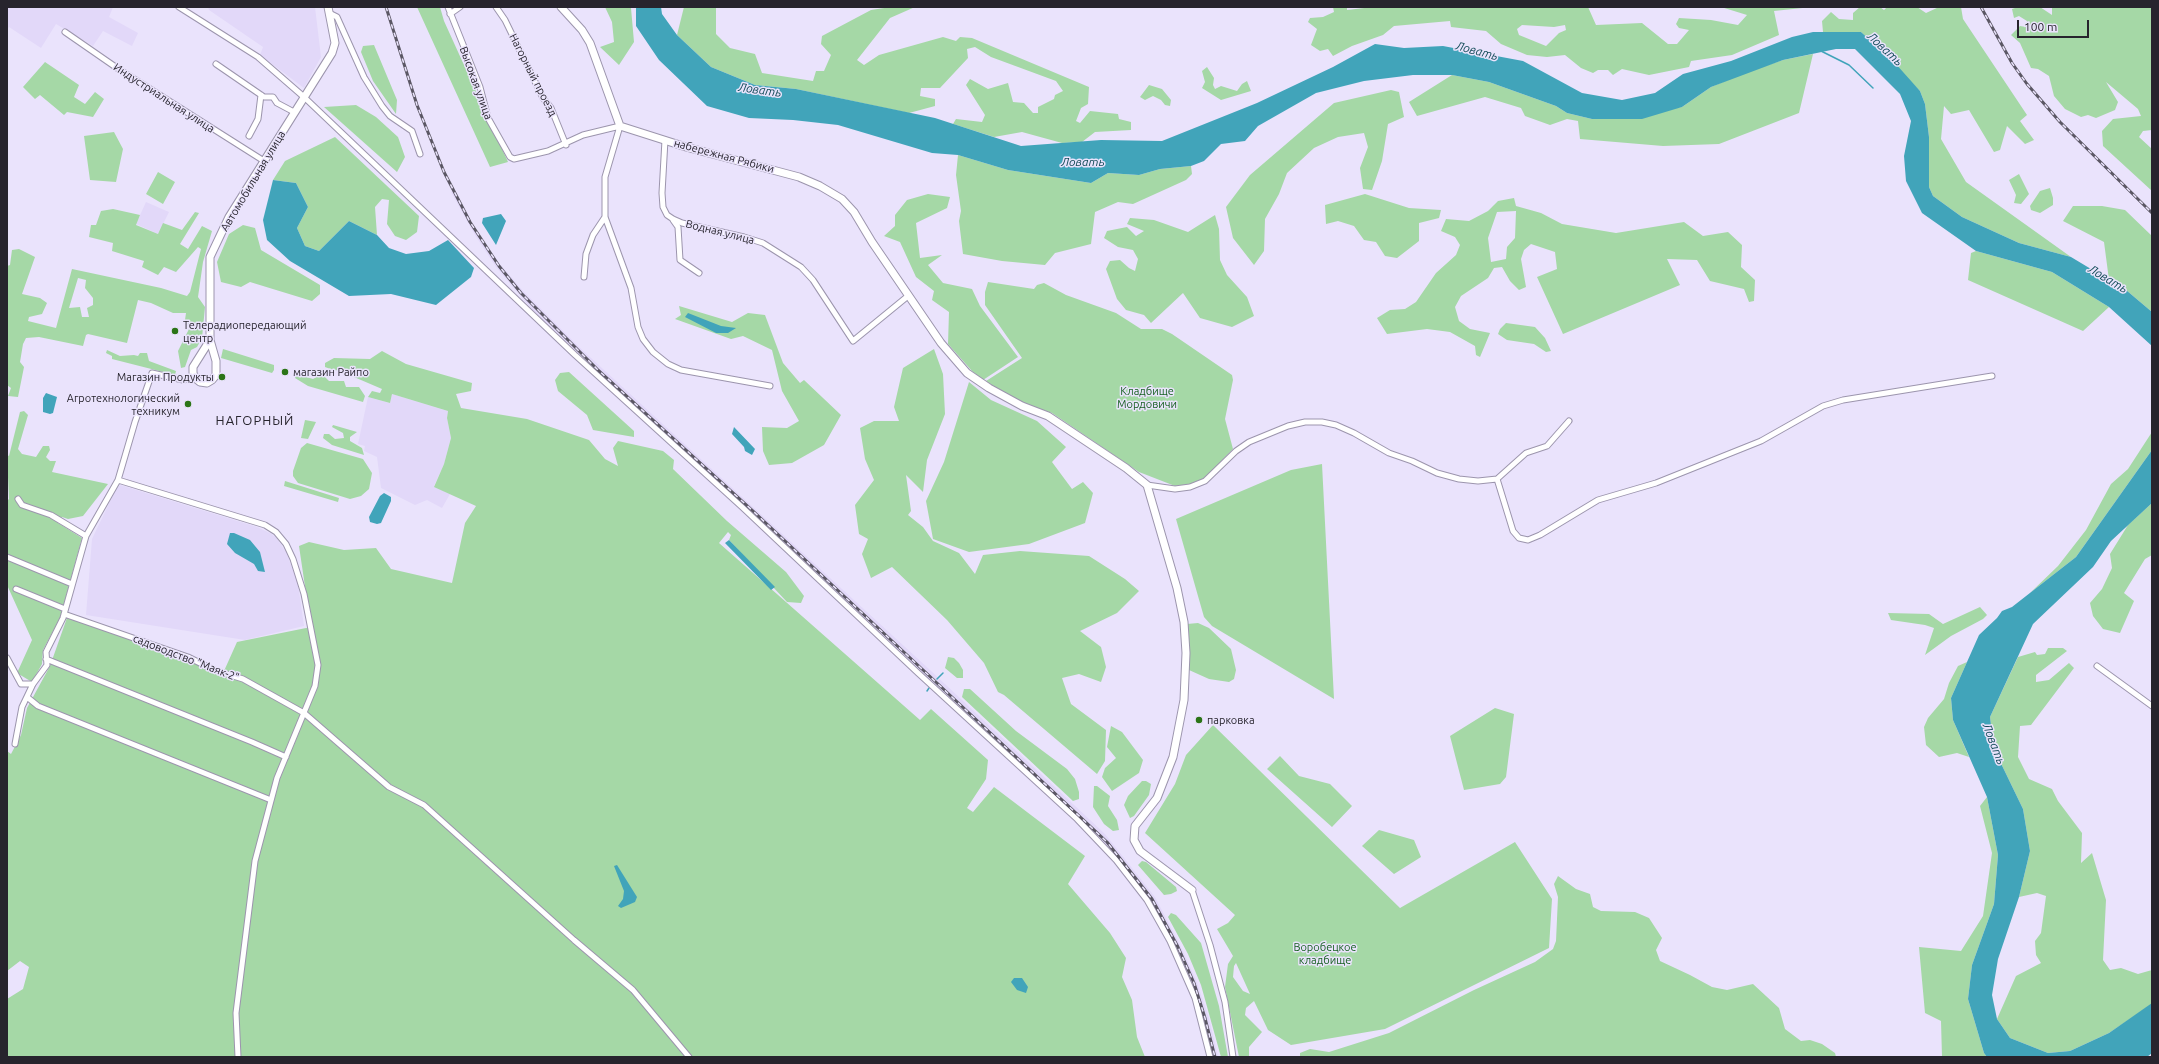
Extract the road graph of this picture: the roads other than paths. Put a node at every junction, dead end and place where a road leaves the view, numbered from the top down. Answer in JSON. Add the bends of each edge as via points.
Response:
{"nodes":[{"id":1,"x":179,"y":7,"type":"edge"},
{"id":2,"x":448,"y":7,"type":"edge"},
{"id":3,"x":460,"y":7,"type":"edge"},
{"id":4,"x":496,"y":7,"type":"edge"},
{"id":5,"x":561,"y":7,"type":"edge"},
{"id":6,"x":328,"y":10,"type":"edge"},
{"id":7,"x":450,"y":14,"type":"junction"},
{"id":8,"x":65,"y":32,"type":"dead end"},
{"id":9,"x":216,"y":64,"type":"dead end"},
{"id":10,"x":261,"y":95,"type":"junction"},
{"id":11,"x":304,"y":97,"type":"junction"},
{"id":12,"x":294,"y":112,"type":"junction"},
{"id":13,"x":620,"y":126,"type":"junction"},
{"id":14,"x":249,"y":136,"type":"dead end"},
{"id":15,"x":665,"y":140,"type":"junction"},
{"id":16,"x":566,"y":145,"type":"junction"},
{"id":17,"x":420,"y":154,"type":"dead end"},
{"id":18,"x":264,"y":161,"type":"junction"},
{"id":19,"x":605,"y":217,"type":"junction"},
{"id":20,"x":673,"y":220,"type":"junction"},
{"id":21,"x":699,"y":273,"type":"dead end"},
{"id":22,"x":584,"y":277,"type":"dead end"},
{"id":23,"x":908,"y":296,"type":"junction"},
{"id":24,"x":210,"y":340,"type":"junction"},
{"id":25,"x":1992,"y":376,"type":"dead end"},
{"id":26,"x":195,"y":378,"type":"junction"},
{"id":27,"x":770,"y":386,"type":"dead end"},
{"id":28,"x":1569,"y":421,"type":"dead end"},
{"id":29,"x":1497,"y":479,"type":"junction"},
{"id":30,"x":118,"y":480,"type":"junction"},
{"id":31,"x":1147,"y":485,"type":"junction"},
{"id":32,"x":18,"y":499,"type":"dead end"},
{"id":33,"x":86,"y":536,"type":"junction"},
{"id":34,"x":7,"y":557,"type":"edge"},
{"id":35,"x":72,"y":584,"type":"junction"},
{"id":36,"x":16,"y":590,"type":"dead end"},
{"id":37,"x":65,"y":612,"type":"junction"},
{"id":38,"x":7,"y":658,"type":"edge"},
{"id":39,"x":46,"y":659,"type":"junction"},
{"id":40,"x":2097,"y":666,"type":"dead end"},
{"id":41,"x":34,"y":684,"type":"junction"},
{"id":42,"x":27,"y":697,"type":"junction"},
{"id":43,"x":2152,"y":706,"type":"edge"},
{"id":44,"x":304,"y":713,"type":"junction"},
{"id":45,"x":15,"y":744,"type":"dead end"},
{"id":46,"x":286,"y":757,"type":"junction"},
{"id":47,"x":271,"y":800,"type":"junction"},
{"id":48,"x":1192,"y":890,"type":"joint"},
{"id":49,"x":238,"y":1057,"type":"edge"},
{"id":50,"x":689,"y":1057,"type":"edge"},
{"id":51,"x":1210,"y":1057,"type":"edge"},
{"id":52,"x":1233,"y":1057,"type":"edge"}],
"edges":[{"from":1,"to":11,"type":"street","via":[[258,57]]},
{"from":2,"to":7,"type":"street","name":"Высокая улица"},
{"from":3,"to":7,"type":"street"},
{"from":4,"to":16,"type":"street","name":"Нагорный проезд","via":[[505,20],[543,98],[551,108]]},
{"from":5,"to":13,"type":"street","via":[[582,30],[590,44]]},
{"from":6,"to":11,"type":"street","name":"Автомобильная улица","via":[[335,43],[332,53]]},
{"from":6,"to":17,"type":"street","via":[[337,17],[364,77],[382,106],[390,116],[412,131]]},
{"from":7,"to":16,"type":"street","name":"Высокая улица","via":[[480,87],[488,118],[510,157],[514,159]]},
{"from":8,"to":18,"type":"street","name":"Индустриальная улица"},
{"from":9,"to":10,"type":"street"},
{"from":10,"to":12,"type":"street","via":[[273,97],[277,103]]},
{"from":10,"to":14,"type":"street","via":[[258,119]]},
{"from":11,"to":12,"type":"street","name":"Автомобильная улица"},
{"from":11,"to":51,"type":"street","via":[[575,355],[1077,819],[1112,855],[1147,900],[1170,941],[1195,998]]},
{"from":12,"to":18,"type":"street","name":"Автомобильная улица"},
{"from":13,"to":15,"type":"street","name":"набережная Рябики"},
{"from":13,"to":16,"type":"street","via":[[583,135]]},
{"from":13,"to":19,"type":"street","via":[[605,177]]},
{"from":15,"to":20,"type":"street","name":"Водная улица","via":[[663,207]]},
{"from":15,"to":23,"type":"street","name":"набережная Рябики","via":[[799,177],[842,199],[854,212]]},
{"from":18,"to":24,"type":"street","name":"Автомобильная улица","via":[[229,217],[210,257]]},
{"from":19,"to":22,"type":"street","via":[[593,235],[586,254]]},
{"from":19,"to":27,"type":"street","via":[[631,288],[638,327],[653,352],[681,370]]},
{"from":20,"to":21,"type":"street","via":[[678,227],[680,260]]},
{"from":20,"to":23,"type":"street","name":"Водная улица","via":[[744,237],[763,244],[801,266],[853,341]]},
{"from":23,"to":31,"type":"street","name":"набережная Рябики","via":[[941,343],[967,373],[1022,406],[1048,416]]},
{"from":24,"to":26,"type":"street","via":[[193,367]]},
{"from":24,"to":26,"type":"street","name":"Автомобильная улица","via":[[216,361],[216,375],[206,383]]},
{"from":25,"to":29,"type":"street","via":[[1843,400],[1824,406],[1761,441],[1656,483],[1598,500],[1528,540],[1518,538],[1513,531]]},
{"from":26,"to":30,"type":"street","via":[[183,380],[152,373]]},
{"from":28,"to":29,"type":"street","via":[[1547,446],[1526,453]]},
{"from":29,"to":31,"type":"street","via":[[1459,479],[1436,473],[1389,453],[1342,427],[1317,422],[1288,426],[1249,442],[1205,480],[1190,487],[1175,489]]},
{"from":30,"to":33,"type":"street"},
{"from":30,"to":44,"type":"street","via":[[264,525],[276,532],[286,544],[304,594],[318,665],[315,686]]},
{"from":31,"to":48,"type":"street","via":[[1177,588],[1184,622],[1186,653],[1184,700],[1173,757],[1157,798],[1135,826],[1134,840],[1140,851]]},
{"from":32,"to":33,"type":"street","via":[[22,505],[51,515]]},
{"from":33,"to":35,"type":"street"},
{"from":34,"to":35,"type":"street"},
{"from":35,"to":37,"type":"street"},
{"from":36,"to":37,"type":"street","name":"садоводство \"Маяк-2\""},
{"from":37,"to":39,"type":"street","via":[[46,652]]},
{"from":37,"to":44,"type":"street","name":"садоводство \"Маяк-2\"","via":[[243,679]]},
{"from":38,"to":41,"type":"street","via":[[21,684]]},
{"from":39,"to":41,"type":"street","via":[[47,665]]},
{"from":39,"to":46,"type":"street"},
{"from":40,"to":43,"type":"street"},
{"from":41,"to":42,"type":"street"},
{"from":42,"to":45,"type":"street","via":[[22,707]]},
{"from":42,"to":47,"type":"street","via":[[38,706]]},
{"from":44,"to":46,"type":"street"},
{"from":44,"to":50,"type":"street","name":"садоводство \"Маяк-2\"","via":[[389,787],[424,805],[633,990]]},
{"from":46,"to":47,"type":"street"},
{"from":47,"to":49,"type":"street","via":[[255,861],[236,1013]]},
{"from":48,"to":52,"type":"street","via":[[1210,945],[1224,1002]]}]}
